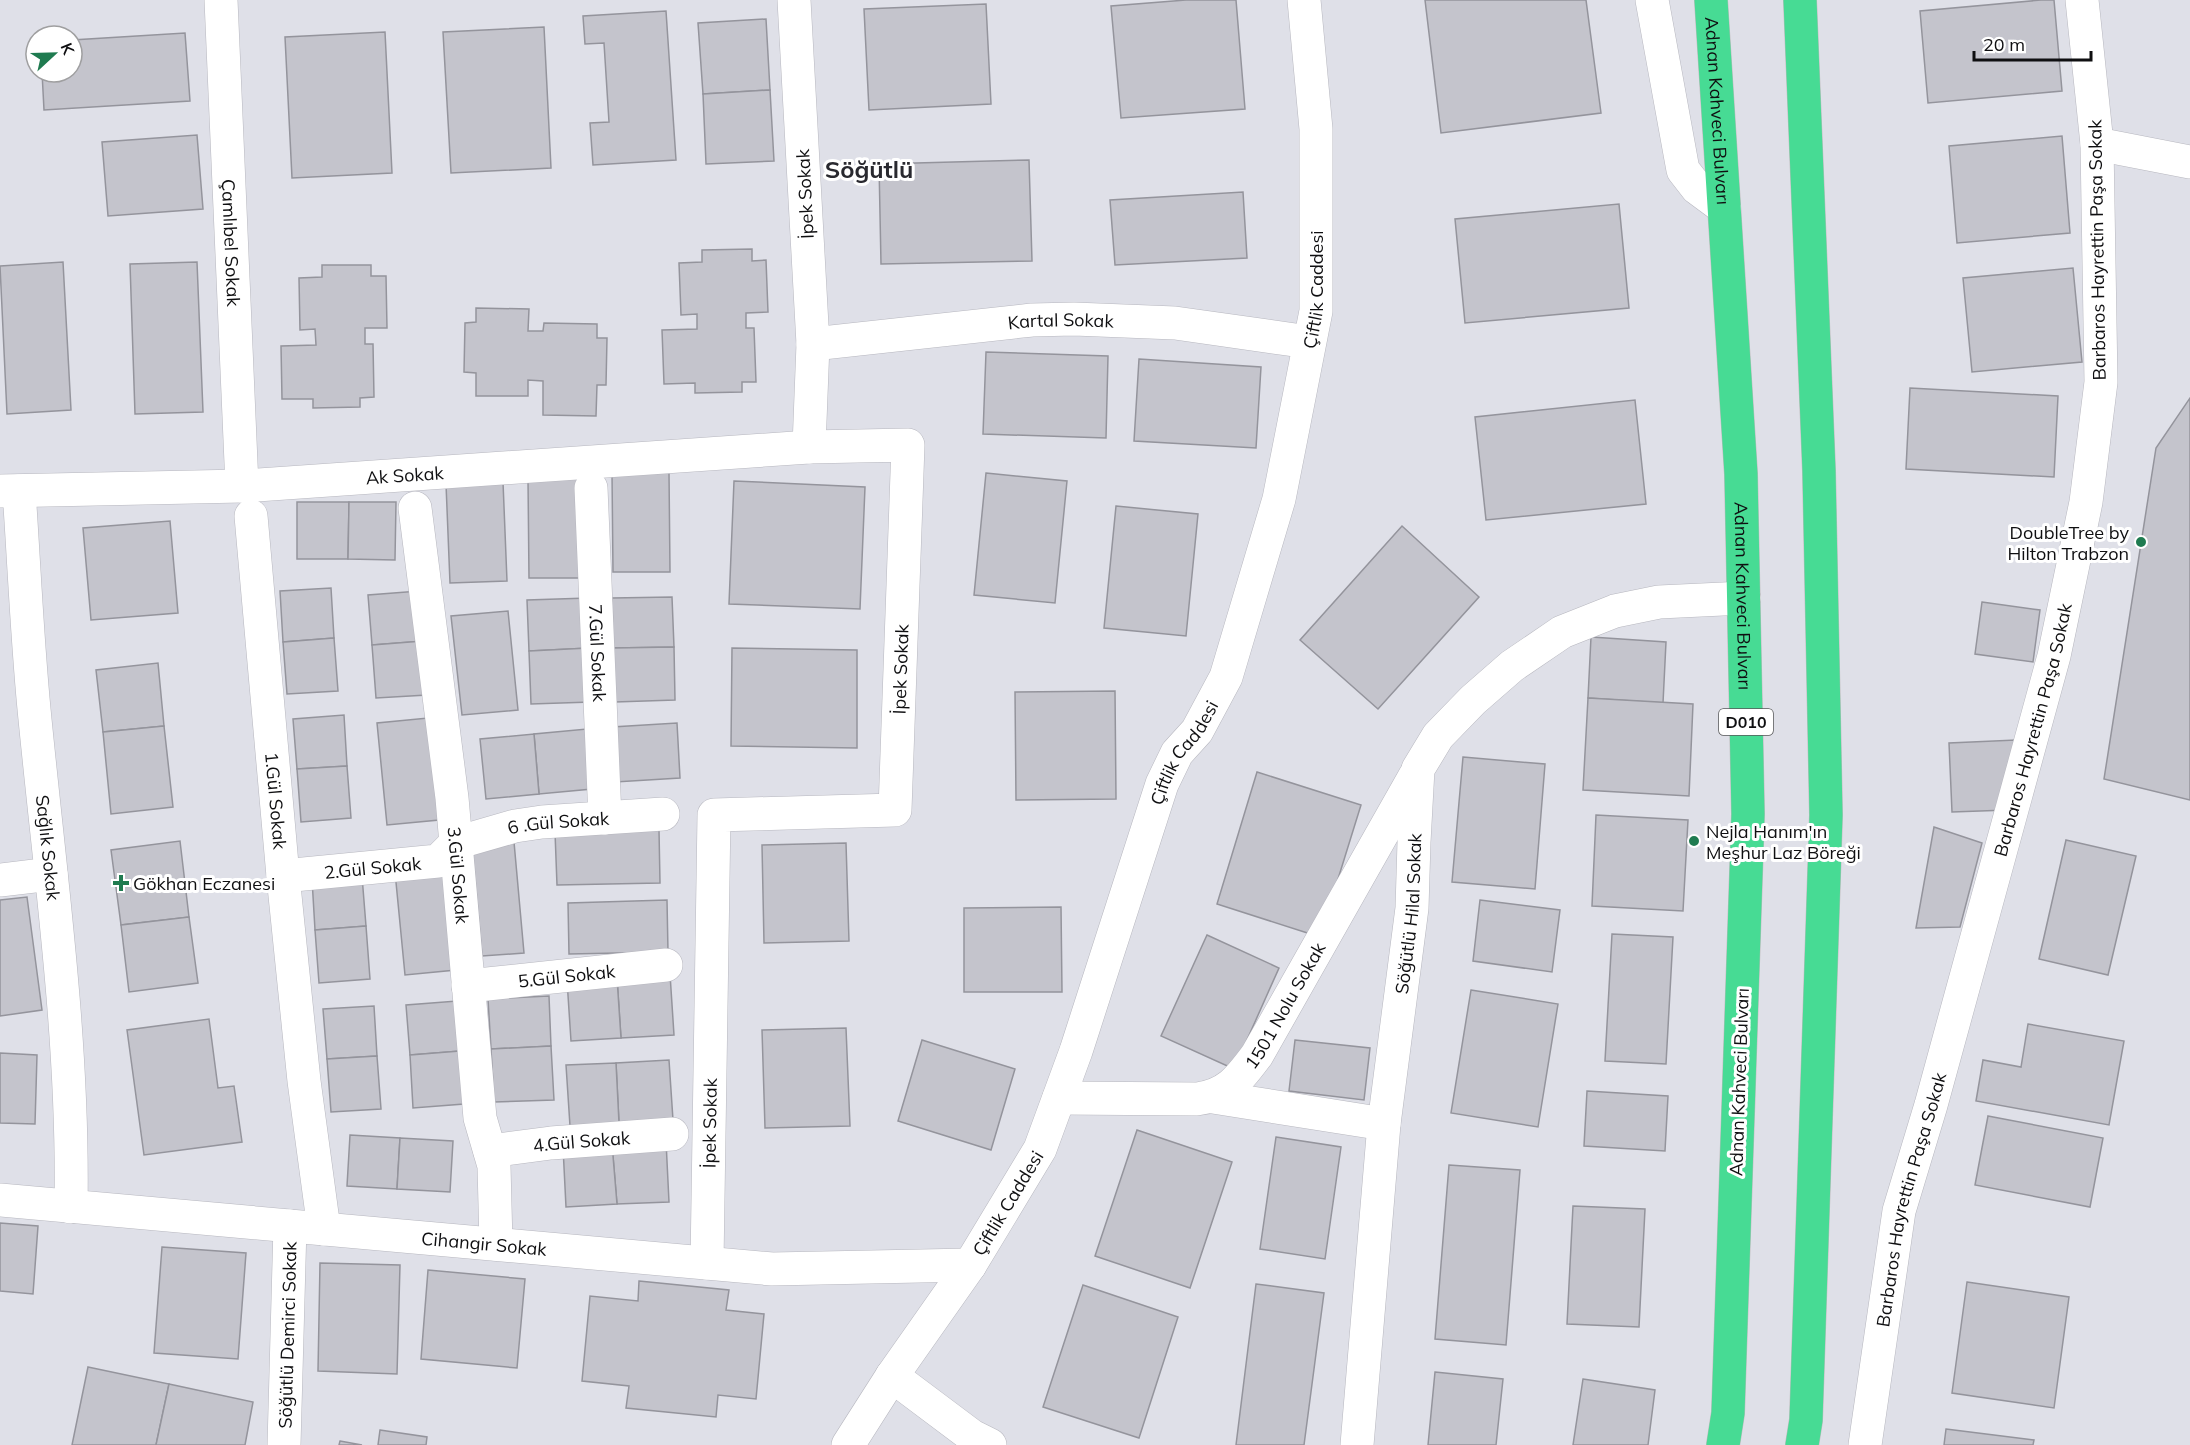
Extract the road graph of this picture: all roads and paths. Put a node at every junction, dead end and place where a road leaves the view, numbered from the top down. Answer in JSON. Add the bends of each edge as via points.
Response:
{"nodes":[{"id":1,"x":220,"y":0,"type":"edge"},
{"id":2,"x":794,"y":0,"type":"edge"},
{"id":3,"x":1304,"y":0,"type":"edge"},
{"id":4,"x":1652,"y":0,"type":"edge"},
{"id":5,"x":1711,"y":0,"type":"edge"},
{"id":6,"x":1800,"y":0,"type":"edge"},
{"id":7,"x":2082,"y":0,"type":"edge"},
{"id":8,"x":2097,"y":144,"type":"junction"},
{"id":9,"x":2190,"y":162,"type":"edge"},
{"id":10,"x":1724,"y":208,"type":"junction"},
{"id":11,"x":1309,"y":342,"type":"junction"},
{"id":12,"x":813,"y":344,"type":"junction"},
{"id":13,"x":809,"y":447,"type":"junction"},
{"id":14,"x":591,"y":488,"type":"dead end"},
{"id":15,"x":10,"y":491,"type":"edge"},
{"id":16,"x":246,"y":501,"type":"junction"},
{"id":17,"x":415,"y":508,"type":"dead end"},
{"id":18,"x":1744,"y":598,"type":"junction"},
{"id":19,"x":1418,"y":769,"type":"junction"},
{"id":20,"x":663,"y":814,"type":"dead end"},
{"id":21,"x":605,"y":818,"type":"junction"},
{"id":22,"x":456,"y":843,"type":"junction"},
{"id":23,"x":51,"y":874,"type":"junction"},
{"id":24,"x":283,"y":876,"type":"junction"},
{"id":25,"x":0,"y":880,"type":"edge"},
{"id":26,"x":666,"y":965,"type":"dead end"},
{"id":27,"x":468,"y":986,"type":"junction"},
{"id":28,"x":1213,"y":1097,"type":"junction"},
{"id":29,"x":1059,"y":1098,"type":"junction"},
{"id":30,"x":1384,"y":1124,"type":"junction"},
{"id":31,"x":672,"y":1134,"type":"dead end"},
{"id":32,"x":490,"y":1150,"type":"junction"},
{"id":33,"x":0,"y":1200,"type":"edge"},
{"id":34,"x":72,"y":1207,"type":"junction"},
{"id":35,"x":290,"y":1226,"type":"junction"},
{"id":36,"x":324,"y":1230,"type":"junction"},
{"id":37,"x":496,"y":1244,"type":"junction"},
{"id":38,"x":707,"y":1263,"type":"junction"},
{"id":39,"x":970,"y":1266,"type":"junction"},
{"id":40,"x":892,"y":1376,"type":"junction"},
{"id":41,"x":284,"y":1445,"type":"edge"},
{"id":42,"x":848,"y":1445,"type":"edge"},
{"id":43,"x":990,"y":1445,"type":"edge"},
{"id":44,"x":1357,"y":1445,"type":"edge"},
{"id":45,"x":1723,"y":1445,"type":"edge"},
{"id":46,"x":1802,"y":1445,"type":"edge"},
{"id":47,"x":1865,"y":1445,"type":"edge"}],
"edges":[{"from":1,"to":16,"type":"street","name":"Çamlıbel Sokak"},
{"from":2,"to":12,"type":"street","name":"İpek Sokak"},
{"from":3,"to":11,"type":"street","name":"Çiftlik Caddesi","via":[[1316,129],[1316,311]]},
{"from":4,"to":10,"type":"street","via":[[1683,170],[1696,188]]},
{"from":5,"to":10,"type":"highway","name":"Adnan Kahveci Bulvarı","number":"D010"},
{"from":6,"to":46,"type":"highway","via":[[1819,471],[1826,815],[1806,1420]]},
{"from":7,"to":8,"type":"street","name":"Barbaros Hayrettin Paşa Sokak"},
{"from":8,"to":9,"type":"street"},
{"from":8,"to":47,"type":"street","name":"Barbaros Hayrettin Paşa Sokak","via":[[2101,382],[2086,502],[2054,656],[1899,1211]]},
{"from":10,"to":18,"type":"highway","name":"Adnan Kahveci Bulvarı","number":"D010","via":[[1741,474]]},
{"from":11,"to":12,"type":"street","name":"Kartal Sokak","via":[[1175,323],[1074,319],[1032,320]]},
{"from":11,"to":29,"type":"street","name":"Çiftlik Caddesi","via":[[1279,499],[1226,677],[1197,731],[1177,753],[1162,784]]},
{"from":12,"to":13,"type":"street","name":"İpek Sokak"},
{"from":13,"to":16,"type":"street","name":"Ak Sokak"},
{"from":13,"to":38,"type":"street","name":"İpek Sokak","via":[[908,445],[895,810],[714,815]]},
{"from":14,"to":21,"type":"street","name":"7.Gül Sokak"},
{"from":15,"to":16,"type":"street","name":"Ak Sokak"},
{"from":15,"to":23,"type":"street","name":"Sağlık Sokak"},
{"from":16,"to":24,"type":"street","name":"1.Gül Sokak"},
{"from":17,"to":22,"type":"street","name":"3.Gül Sokak"},
{"from":18,"to":19,"type":"street","name":"Söğütlü Hilal Sokak","via":[[1659,602],[1615,611],[1562,632],[1512,666],[1473,700],[1438,736]]},
{"from":18,"to":45,"type":"highway","name":"Adnan Kahveci Bulvarı","number":"D010","via":[[1748,814],[1728,1413]]},
{"from":19,"to":28,"type":"street","name":"1501 Nolu Sokak","via":[[1257,1055],[1235,1084]]},
{"from":19,"to":30,"type":"street","name":"Söğütlü Hilal Sokak","via":[[1412,908]]},
{"from":20,"to":21,"type":"street","name":"6 .Gül Sokak"},
{"from":21,"to":22,"type":"street","name":"6 .Gül Sokak","via":[[515,826]]},
{"from":22,"to":24,"type":"street","name":"2.Gül Sokak","via":[[438,861]]},
{"from":22,"to":27,"type":"street","name":"3.Gül Sokak"},
{"from":23,"to":25,"type":"street"},
{"from":23,"to":34,"type":"street","name":"Sağlık Sokak","via":[[66,1023]]},
{"from":24,"to":36,"type":"street","name":"1.Gül Sokak"},
{"from":26,"to":27,"type":"street","name":"5.Gül Sokak"},
{"from":27,"to":32,"type":"street","name":"3.Gül Sokak","via":[[480,1118]]},
{"from":28,"to":29,"type":"street"},
{"from":28,"to":30,"type":"street"},
{"from":29,"to":39,"type":"street","name":"Çiftlik Caddesi","via":[[1040,1149]]},
{"from":30,"to":44,"type":"street","name":"Söğütlü Hilal Sokak"},
{"from":31,"to":32,"type":"street","name":"4.Gül Sokak"},
{"from":32,"to":37,"type":"street","name":"3.Gül Sokak"},
{"from":33,"to":34,"type":"street","name":"Cihangir Sokak"},
{"from":34,"to":35,"type":"street","name":"Cihangir Sokak"},
{"from":35,"to":36,"type":"street","name":"Cihangir Sokak"},
{"from":35,"to":41,"type":"street","name":"Söğütlü Demirci Sokak"},
{"from":36,"to":37,"type":"street","name":"Cihangir Sokak"},
{"from":37,"to":38,"type":"street","name":"Cihangir Sokak"},
{"from":38,"to":39,"type":"street","name":"Cihangir Sokak","via":[[772,1269]]},
{"from":39,"to":40,"type":"street","name":"Çiftlik Caddesi"},
{"from":40,"to":42,"type":"street","name":"Çiftlik Caddesi"},
{"from":40,"to":43,"type":"street","via":[[972,1436]]}]}
